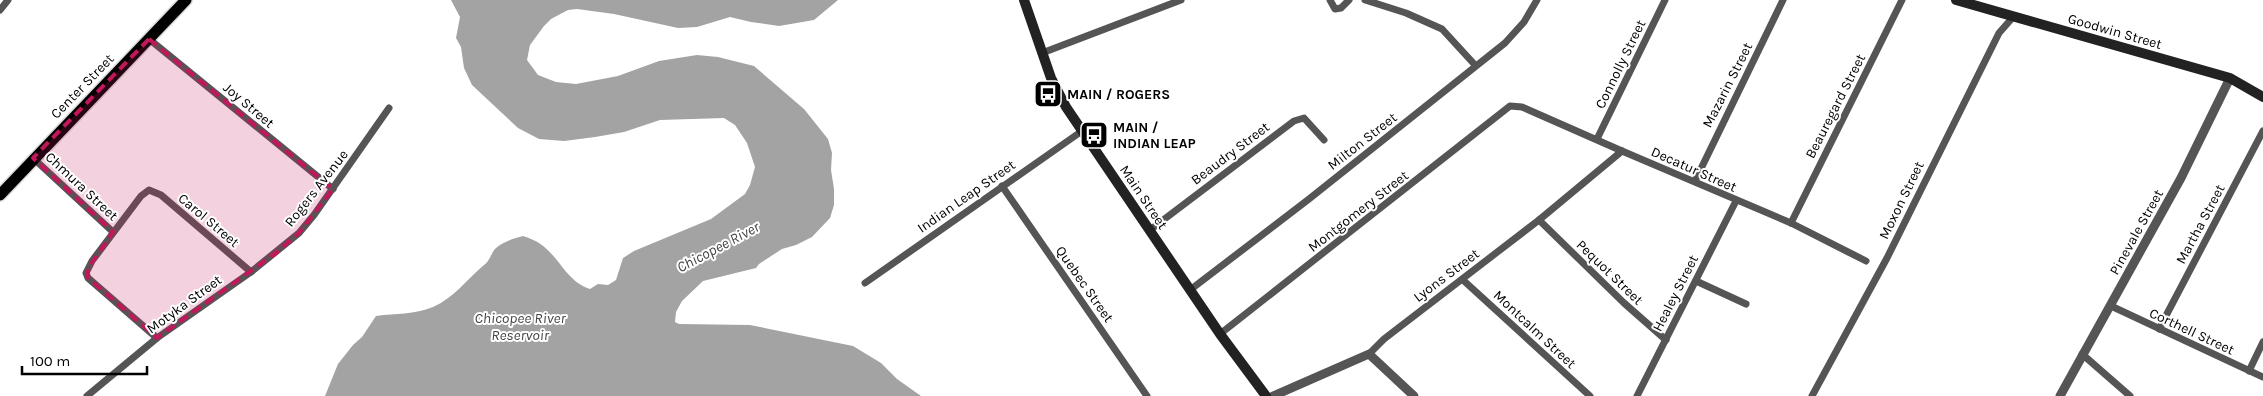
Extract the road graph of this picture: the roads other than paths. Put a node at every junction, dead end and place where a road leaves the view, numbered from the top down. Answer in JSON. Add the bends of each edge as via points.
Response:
{"nodes":[{"id":1,"x":8,"y":0,"type":"edge"},
{"id":2,"x":186,"y":0,"type":"edge"},
{"id":3,"x":1024,"y":0,"type":"edge"},
{"id":4,"x":1181,"y":0,"type":"edge"},
{"id":5,"x":1330,"y":0,"type":"edge"},
{"id":6,"x":1349,"y":0,"type":"edge"},
{"id":7,"x":1365,"y":0,"type":"edge"},
{"id":8,"x":1536,"y":0,"type":"edge"},
{"id":9,"x":1665,"y":0,"type":"edge"},
{"id":10,"x":1783,"y":0,"type":"edge"},
{"id":11,"x":1902,"y":0,"type":"edge"},
{"id":12,"x":1956,"y":0,"type":"edge"},
{"id":13,"x":0,"y":10,"type":"edge"},
{"id":14,"x":2014,"y":16,"type":"junction"},
{"id":15,"x":149,"y":39,"type":"junction"},
{"id":16,"x":1042,"y":53,"type":"junction"},
{"id":17,"x":1475,"y":65,"type":"junction"},
{"id":18,"x":2230,"y":78,"type":"junction"},
{"id":19,"x":2263,"y":97,"type":"edge"},
{"id":20,"x":1510,"y":106,"type":"joint"},
{"id":21,"x":389,"y":108,"type":"dead end"},
{"id":22,"x":2263,"y":130,"type":"edge"},
{"id":23,"x":1082,"y":131,"type":"junction"},
{"id":24,"x":1597,"y":139,"type":"junction"},
{"id":25,"x":1324,"y":140,"type":"dead end"},
{"id":26,"x":1622,"y":151,"type":"junction"},
{"id":27,"x":33,"y":158,"type":"junction"},
{"id":28,"x":1694,"y":181,"type":"junction"},
{"id":29,"x":1002,"y":186,"type":"junction"},
{"id":30,"x":333,"y":189,"type":"junction"},
{"id":31,"x":0,"y":195,"type":"edge"},
{"id":32,"x":1736,"y":201,"type":"junction"},
{"id":33,"x":1539,"y":220,"type":"junction"},
{"id":34,"x":1791,"y":223,"type":"junction"},
{"id":35,"x":1150,"y":230,"type":"junction"},
{"id":36,"x":113,"y":232,"type":"junction"},
{"id":37,"x":1866,"y":261,"type":"dead end"},
{"id":38,"x":251,"y":272,"type":"junction"},
{"id":39,"x":1463,"y":280,"type":"junction"},
{"id":40,"x":1696,"y":281,"type":"junction"},
{"id":41,"x":866,"y":283,"type":"dead end"},
{"id":42,"x":1190,"y":290,"type":"junction"},
{"id":43,"x":1746,"y":304,"type":"dead end"},
{"id":44,"x":2111,"y":306,"type":"junction"},
{"id":45,"x":2159,"y":329,"type":"junction"},
{"id":46,"x":1220,"y":334,"type":"junction"},
{"id":47,"x":157,"y":338,"type":"junction"},
{"id":48,"x":1666,"y":340,"type":"junction"},
{"id":49,"x":2263,"y":342,"type":"edge"},
{"id":50,"x":1369,"y":354,"type":"junction"},
{"id":51,"x":2082,"y":354,"type":"junction"},
{"id":52,"x":2249,"y":371,"type":"junction"},
{"id":53,"x":2263,"y":378,"type":"edge"},
{"id":54,"x":87,"y":396,"type":"edge"},
{"id":55,"x":1147,"y":396,"type":"edge"},
{"id":56,"x":1266,"y":396,"type":"edge"},
{"id":57,"x":1273,"y":396,"type":"edge"},
{"id":58,"x":1414,"y":396,"type":"edge"},
{"id":59,"x":1590,"y":396,"type":"edge"},
{"id":60,"x":1637,"y":396,"type":"edge"},
{"id":61,"x":1812,"y":396,"type":"edge"},
{"id":62,"x":2060,"y":396,"type":"edge"},
{"id":63,"x":2130,"y":396,"type":"edge"}],
"edges":[{"from":1,"to":13,"type":"street"},
{"from":2,"to":15,"type":"main road","name":"Center Street"},
{"from":3,"to":16,"type":"main road","name":"Main Street"},
{"from":4,"to":16,"type":"street"},
{"from":5,"to":6,"type":"street","via":[[1336,9]]},
{"from":7,"to":17,"type":"street","via":[[1442,29]]},
{"from":8,"to":17,"type":"street","name":"Milton Street","via":[[1515,34]]},
{"from":9,"to":24,"type":"street","name":"Connolly Street"},
{"from":10,"to":28,"type":"street","name":"Mazarin Street"},
{"from":11,"to":34,"type":"street","name":"Beauregard Street"},
{"from":12,"to":14,"type":"main road","name":"Goodwin Street"},
{"from":14,"to":18,"type":"main road","name":"Goodwin Street"},
{"from":14,"to":61,"type":"street","name":"Moxon Street","via":[[1999,33],[1887,258]]},
{"from":15,"to":27,"type":"main road","name":"Center Street"},
{"from":15,"to":30,"type":"street","name":"Joy Street"},
{"from":16,"to":23,"type":"main road","name":"Main Street","via":[[1058,95]]},
{"from":17,"to":42,"type":"street","name":"Milton Street"},
{"from":18,"to":19,"type":"main road","name":"Goodwin Street"},
{"from":18,"to":44,"type":"street","name":"Pinevale Street","via":[[2182,178]]},
{"from":20,"to":24,"type":"street","name":"Decatur Street","via":[[1522,107]]},
{"from":20,"to":46,"type":"street","name":"Montgomery Street"},
{"from":21,"to":30,"type":"street","name":"Rogers Avenue"},
{"from":22,"to":45,"type":"street","name":"Martha Street"},
{"from":23,"to":29,"type":"street","name":"Indian Leap Street"},
{"from":23,"to":35,"type":"main road","name":"Main Street"},
{"from":24,"to":26,"type":"street","name":"Decatur Street"},
{"from":25,"to":35,"type":"street","name":"Beaudry Street","via":[[1304,118],[1294,121]]},
{"from":26,"to":28,"type":"street","name":"Decatur Street"},
{"from":26,"to":33,"type":"street","name":"Lyons Street"},
{"from":27,"to":31,"type":"main road","name":"Center Street"},
{"from":27,"to":36,"type":"street","name":"Chmura Street"},
{"from":28,"to":32,"type":"street","name":"Decatur Street"},
{"from":29,"to":41,"type":"street","name":"Indian Leap Street"},
{"from":29,"to":55,"type":"street","name":"Quebec Street"},
{"from":30,"to":38,"type":"street","name":"Rogers Avenue","via":[[299,233]]},
{"from":32,"to":34,"type":"street","name":"Decatur Street"},
{"from":32,"to":40,"type":"street","name":"Healey Street"},
{"from":33,"to":39,"type":"street","name":"Lyons Street"},
{"from":33,"to":48,"type":"street","name":"Pequot Street","via":[[1624,304]]},
{"from":34,"to":37,"type":"street","name":"Decatur Street"},
{"from":35,"to":42,"type":"main road","name":"Main Street"},
{"from":36,"to":38,"type":"street","name":"Carol Street","via":[[149,190],[161,195]]},
{"from":36,"to":47,"type":"street","via":[[92,261],[86,273],[88,278]]},
{"from":38,"to":47,"type":"street","name":"Motyka Street"},
{"from":39,"to":50,"type":"street","name":"Lyons Street","via":[[1384,339]]},
{"from":39,"to":59,"type":"street","name":"Montcalm Street"},
{"from":40,"to":43,"type":"street"},
{"from":40,"to":48,"type":"street","name":"Healey Street"},
{"from":42,"to":46,"type":"main road","name":"Main Street"},
{"from":44,"to":45,"type":"street","name":"Corthell Street"},
{"from":44,"to":51,"type":"street","name":"Pinevale Street"},
{"from":45,"to":52,"type":"street","name":"Corthell Street"},
{"from":46,"to":56,"type":"main road","name":"Main Street"},
{"from":47,"to":54,"type":"street","name":"Motyka Street"},
{"from":48,"to":60,"type":"street","name":"Healey Street"},
{"from":49,"to":52,"type":"street"},
{"from":50,"to":57,"type":"street","name":"Lyons Street"},
{"from":50,"to":58,"type":"street"},
{"from":51,"to":62,"type":"street","name":"Pinevale Street"},
{"from":51,"to":63,"type":"street"},
{"from":52,"to":53,"type":"street","name":"Corthell Street"}]}
